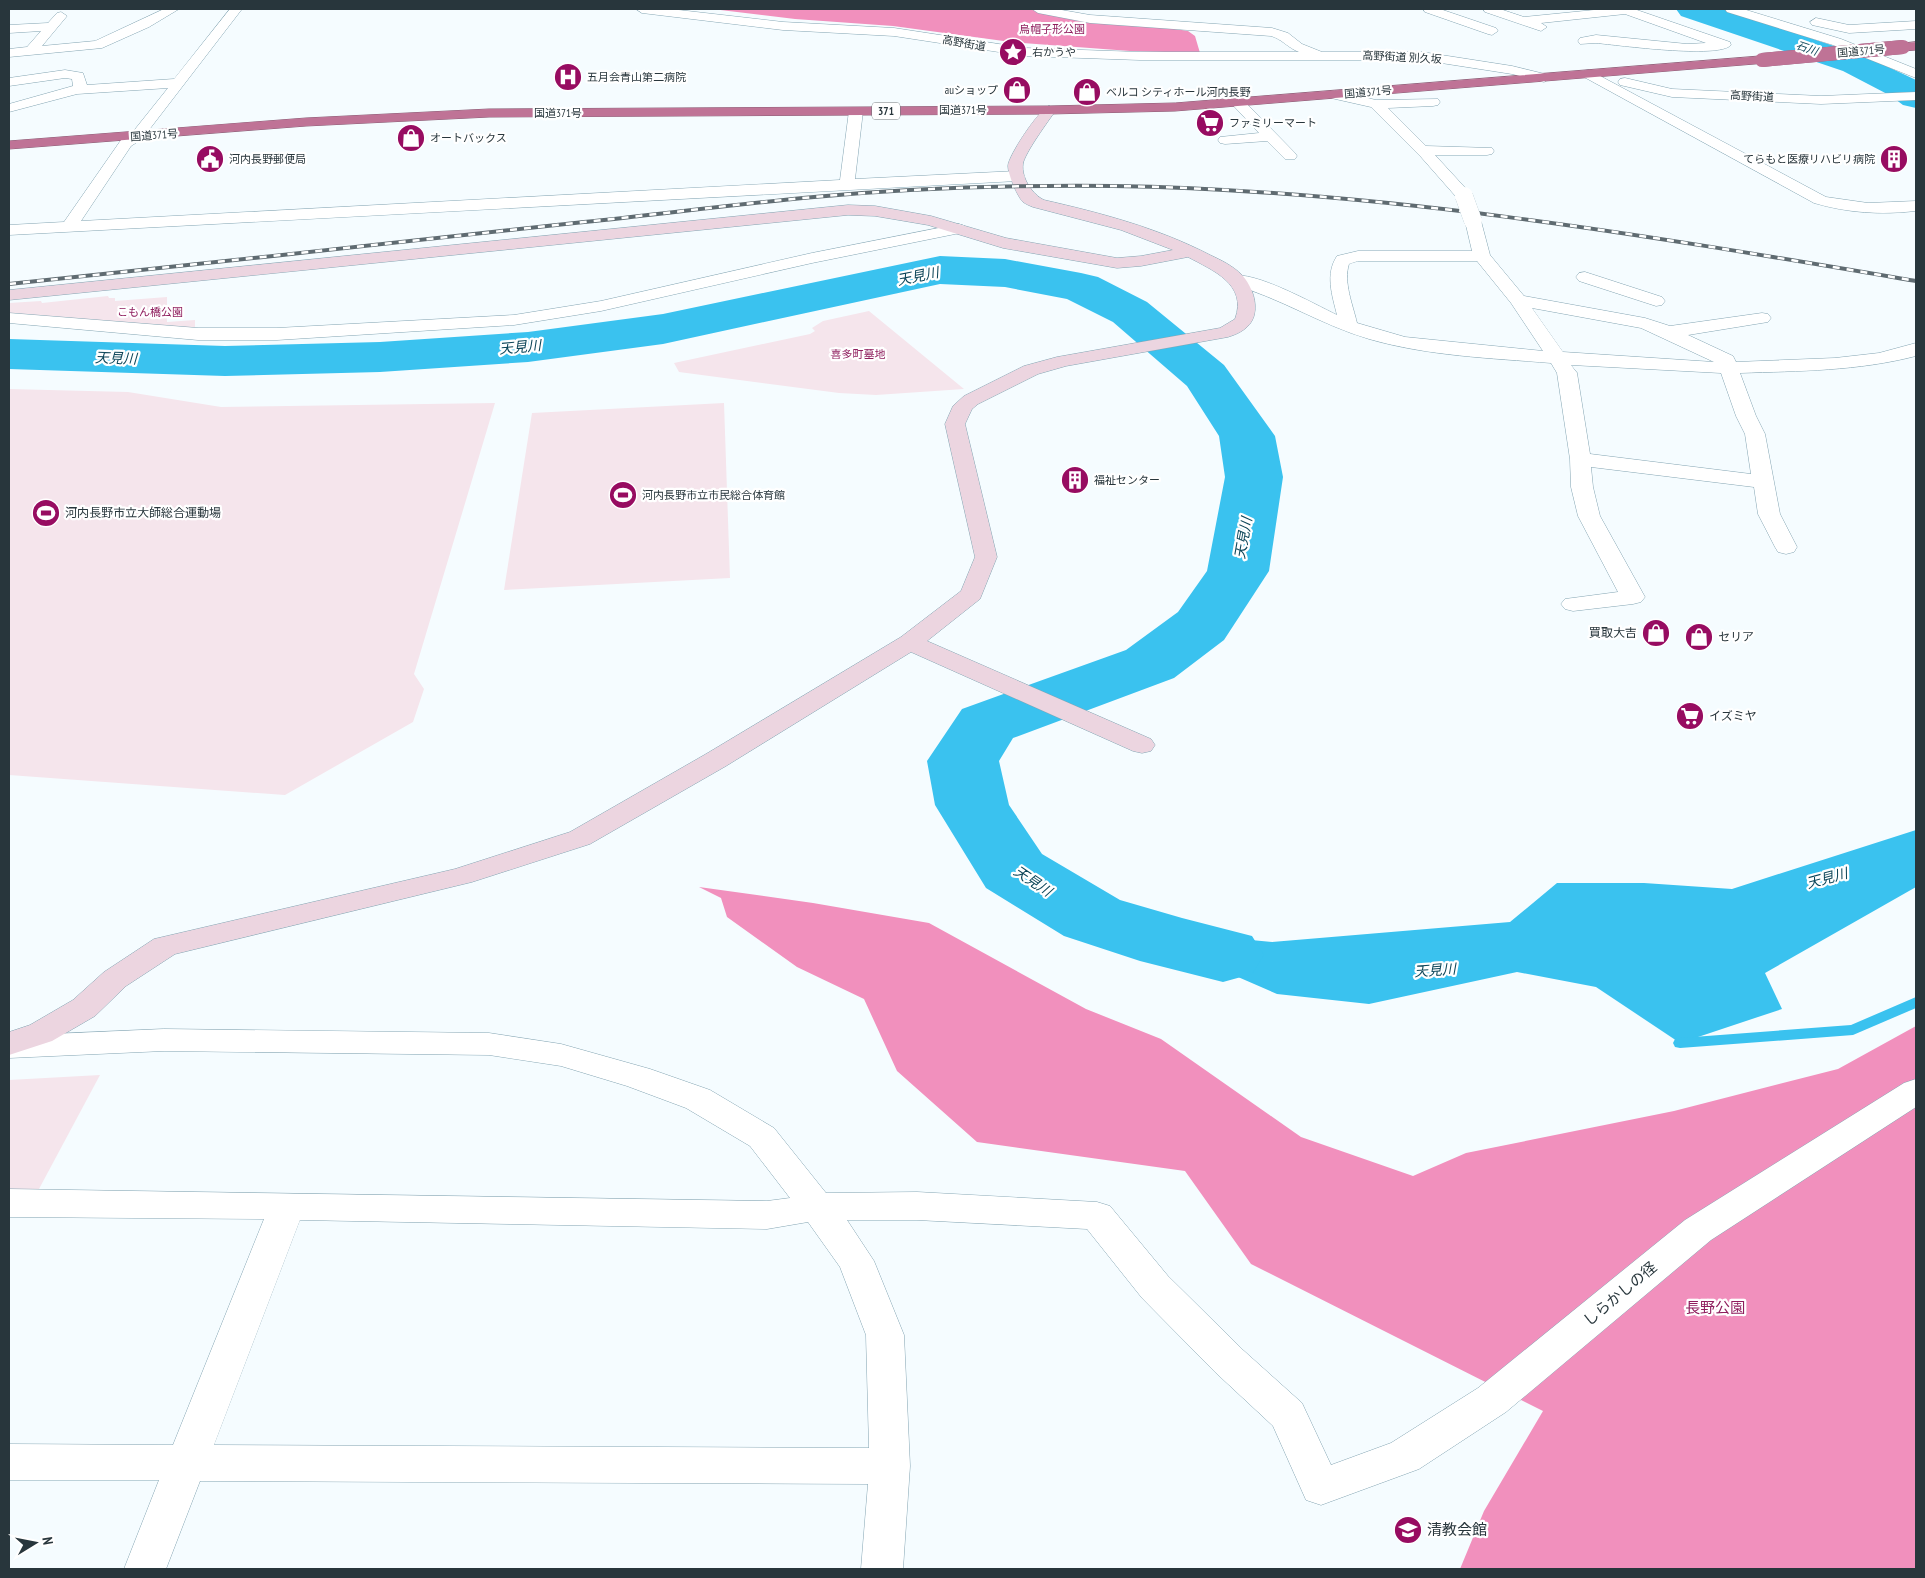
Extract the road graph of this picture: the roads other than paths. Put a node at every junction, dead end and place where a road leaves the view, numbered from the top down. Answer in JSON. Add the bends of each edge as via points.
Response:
{"nodes":[{"id":1,"x":173,"y":9,"type":"edge"},
{"id":2,"x":236,"y":9,"type":"edge"},
{"id":3,"x":642,"y":9,"type":"edge"},
{"id":4,"x":1038,"y":9,"type":"edge"},
{"id":5,"x":1429,"y":9,"type":"edge"},
{"id":6,"x":1731,"y":9,"type":"edge"},
{"id":7,"x":1813,"y":9,"type":"edge"},
{"id":8,"x":1492,"y":10,"type":"edge"},
{"id":9,"x":1883,"y":15,"type":"dead end"},
{"id":10,"x":61,"y":16,"type":"dead end"},
{"id":11,"x":1453,"y":17,"type":"junction"},
{"id":12,"x":1523,"y":21,"type":"junction"},
{"id":13,"x":1799,"y":24,"type":"junction"},
{"id":14,"x":1916,"y":25,"type":"edge"},
{"id":15,"x":52,"y":27,"type":"junction"},
{"id":16,"x":9,"y":29,"type":"edge"},
{"id":17,"x":1492,"y":31,"type":"dead end"},
{"id":18,"x":1552,"y":31,"type":"dead end"},
{"id":19,"x":1568,"y":36,"type":"dead end"},
{"id":20,"x":1584,"y":41,"type":"junction"},
{"id":21,"x":1916,"y":46,"type":"edge"},
{"id":22,"x":1297,"y":47,"type":"junction"},
{"id":23,"x":1254,"y":52,"type":"dead end"},
{"id":24,"x":9,"y":53,"type":"edge"},
{"id":25,"x":1318,"y":55,"type":"junction"},
{"id":26,"x":31,"y":57,"type":"junction"},
{"id":27,"x":1719,"y":63,"type":"junction"},
{"id":28,"x":1590,"y":74,"type":"junction"},
{"id":29,"x":1916,"y":74,"type":"edge"},
{"id":30,"x":1544,"y":78,"type":"junction"},
{"id":31,"x":15,"y":81,"type":"edge"},
{"id":32,"x":177,"y":83,"type":"junction"},
{"id":33,"x":77,"y":90,"type":"junction"},
{"id":34,"x":1336,"y":95,"type":"junction"},
{"id":35,"x":1916,"y":96,"type":"edge"},
{"id":36,"x":1237,"y":102,"type":"junction"},
{"id":37,"x":1433,"y":102,"type":"dead end"},
{"id":38,"x":1376,"y":104,"type":"junction"},
{"id":39,"x":9,"y":108,"type":"edge"},
{"id":40,"x":1049,"y":110,"type":"junction"},
{"id":41,"x":856,"y":111,"type":"junction"},
{"id":42,"x":137,"y":136,"type":"junction"},
{"id":43,"x":1270,"y":136,"type":"junction"},
{"id":44,"x":1225,"y":140,"type":"dead end"},
{"id":45,"x":9,"y":145,"type":"edge"},
{"id":46,"x":1422,"y":150,"type":"junction"},
{"id":47,"x":1487,"y":151,"type":"dead end"},
{"id":48,"x":1290,"y":156,"type":"dead end"},
{"id":49,"x":1017,"y":176,"type":"junction"},
{"id":50,"x":847,"y":184,"type":"junction"},
{"id":51,"x":1916,"y":206,"type":"edge"},
{"id":52,"x":69,"y":227,"type":"junction"},
{"id":53,"x":959,"y":229,"type":"junction"},
{"id":54,"x":9,"y":230,"type":"edge"},
{"id":55,"x":1191,"y":251,"type":"junction"},
{"id":56,"x":1482,"y":256,"type":"junction"},
{"id":57,"x":1585,"y":277,"type":"dead end"},
{"id":58,"x":1237,"y":280,"type":"junction"},
{"id":59,"x":9,"y":295,"type":"edge"},
{"id":60,"x":1518,"y":300,"type":"junction"},
{"id":61,"x":9,"y":318,"type":"edge"},
{"id":62,"x":1618,"y":318,"type":"junction"},
{"id":63,"x":1762,"y":318,"type":"dead end"},
{"id":64,"x":1349,"y":326,"type":"junction"},
{"id":65,"x":1668,"y":332,"type":"junction"},
{"id":66,"x":1916,"y":349,"type":"edge"},
{"id":67,"x":1559,"y":359,"type":"junction"},
{"id":68,"x":1730,"y":368,"type":"junction"},
{"id":69,"x":1580,"y":459,"type":"junction"},
{"id":70,"x":1763,"y":482,"type":"junction"},
{"id":71,"x":1786,"y":547,"type":"dead end"},
{"id":72,"x":1573,"y":604,"type":"dead end"},
{"id":73,"x":910,"y":642,"type":"junction"},
{"id":74,"x":1142,"y":745,"type":"dead end"},
{"id":75,"x":9,"y":1046,"type":"edge"},
{"id":76,"x":1916,"y":1091,"type":"edge"},
{"id":77,"x":9,"y":1203,"type":"edge"},
{"id":78,"x":287,"y":1206,"type":"junction"},
{"id":79,"x":817,"y":1207,"type":"junction"},
{"id":80,"x":9,"y":1462,"type":"edge"},
{"id":81,"x":187,"y":1463,"type":"junction"},
{"id":82,"x":890,"y":1466,"type":"junction"},
{"id":83,"x":145,"y":1569,"type":"edge"},
{"id":84,"x":882,"y":1569,"type":"edge"}],
"edges":[{"from":1,"to":26,"type":"street","via":[[97,45]]},
{"from":2,"to":32,"type":"street"},
{"from":3,"to":25,"type":"street","name":"高野街道","via":[[783,26],[894,32],[1030,53]]},
{"from":4,"to":22,"type":"street","via":[[1090,19],[1272,32],[1284,36]]},
{"from":5,"to":11,"type":"street"},
{"from":6,"to":13,"type":"street"},
{"from":7,"to":13,"type":"street"},
{"from":8,"to":11,"type":"street"},
{"from":8,"to":12,"type":"street"},
{"from":9,"to":14,"type":"street","via":[[1875,17]]},
{"from":10,"to":15,"type":"street"},
{"from":11,"to":17,"type":"street"},
{"from":12,"to":18,"type":"street"},
{"from":12,"to":20,"type":"street","via":[[1626,10],[1725,45],[1687,48],[1596,39]]},
{"from":13,"to":14,"type":"street","via":[[1848,28]]},
{"from":13,"to":29,"type":"street"},
{"from":15,"to":16,"type":"street"},
{"from":15,"to":26,"type":"street"},
{"from":19,"to":20,"type":"street"},
{"from":20,"to":27,"type":"street"},
{"from":21,"to":27,"type":"highway","name":"国道371号","number":"371","bridge":true},
{"from":22,"to":23,"type":"street"},
{"from":22,"to":25,"type":"street"},
{"from":24,"to":26,"type":"street"},
{"from":25,"to":30,"type":"street","name":"高野街道 別久坂","via":[[1433,57]]},
{"from":26,"to":31,"type":"street"},
{"from":27,"to":28,"type":"highway","name":"国道371号","number":"371"},
{"from":28,"to":30,"type":"highway","name":"国道371号","number":"371"},
{"from":28,"to":35,"type":"street","name":"高野街道","via":[[1672,93],[1821,100]]},
{"from":28,"to":51,"type":"street","via":[[1820,200],[1873,210]]},
{"from":30,"to":34,"type":"highway","name":"国道371号","number":"371"},
{"from":31,"to":33,"type":"street","via":[[65,74],[78,76],[80,86]]},
{"from":32,"to":33,"type":"street"},
{"from":32,"to":42,"type":"street"},
{"from":33,"to":39,"type":"street"},
{"from":34,"to":36,"type":"highway","name":"国道371号","number":"371"},
{"from":34,"to":38,"type":"street"},
{"from":36,"to":40,"type":"highway","name":"国道371号","number":"371"},
{"from":36,"to":43,"type":"street"},
{"from":37,"to":38,"type":"street"},
{"from":38,"to":46,"type":"street"},
{"from":40,"to":41,"type":"highway","name":"国道371号","number":"371"},
{"from":40,"to":49,"type":"street","via":[[1015,164]]},
{"from":41,"to":42,"type":"highway","name":"国道371号","number":"371","via":[[489,113],[363,118]]},
{"from":41,"to":50,"type":"street"},
{"from":42,"to":45,"type":"highway","name":"国道371号","number":"371"},
{"from":42,"to":52,"type":"street","via":[[126,143]]},
{"from":43,"to":44,"type":"street"},
{"from":43,"to":48,"type":"street"},
{"from":46,"to":47,"type":"street"},
{"from":46,"to":56,"type":"street","bridge":true,"via":[[1464,196]]},
{"from":49,"to":50,"type":"street"},
{"from":49,"to":55,"type":"street","via":[[1029,199],[1039,204],[1127,225]]},
{"from":50,"to":52,"type":"street"},
{"from":52,"to":54,"type":"street"},
{"from":53,"to":55,"type":"street","via":[[1003,243],[1117,263]]},
{"from":53,"to":59,"type":"street","via":[[931,220],[848,210]]},
{"from":53,"to":61,"type":"street","via":[[812,258],[601,306],[514,320],[277,334],[198,334]]},
{"from":55,"to":58,"type":"street"},
{"from":56,"to":60,"type":"street"},
{"from":56,"to":64,"type":"street","via":[[1358,256],[1344,259],[1338,266],[1338,276]]},
{"from":57,"to":62,"type":"street","via":[[1664,297]]},
{"from":58,"to":64,"type":"street","via":[[1263,287]]},
{"from":58,"to":73,"type":"street","via":[[1244,292],[1246,308],[1243,321],[1237,328],[1031,370],[963,406],[955,424],[986,557],[972,594]]},
{"from":60,"to":62,"type":"street"},
{"from":60,"to":67,"type":"street"},
{"from":62,"to":65,"type":"street"},
{"from":63,"to":65,"type":"street"},
{"from":64,"to":67,"type":"street","via":[[1423,346]]},
{"from":65,"to":68,"type":"street","via":[[1717,354],[1726,360]]},
{"from":66,"to":68,"type":"street","via":[[1879,359],[1835,364]]},
{"from":67,"to":68,"type":"street"},
{"from":67,"to":69,"type":"street","via":[[1567,374]]},
{"from":68,"to":70,"type":"street","via":[[1754,434]]},
{"from":69,"to":70,"type":"street"},
{"from":69,"to":72,"type":"street","via":[[1589,516],[1633,597]]},
{"from":70,"to":71,"type":"street","via":[[1769,514]]},
{"from":73,"to":74,"type":"street"},
{"from":73,"to":75,"type":"street","via":[[580,838],[462,876],[165,946],[115,979],[84,1008],[41,1033]]},
{"from":75,"to":79,"type":"street","via":[[164,1040],[331,1041],[489,1044],[561,1055],[638,1077],[698,1099],[762,1138]]},
{"from":76,"to":79,"type":"street","name":"しらかしの径","via":[[1698,1230],[1492,1400],[1405,1456],[1321,1487],[1288,1415],[1155,1287],[1097,1216],[917,1206]]},
{"from":77,"to":78,"type":"street"},
{"from":78,"to":79,"type":"street","via":[[767,1215]]},
{"from":78,"to":81,"type":"street"},
{"from":79,"to":82,"type":"street","via":[[856,1261],[884,1335]]},
{"from":80,"to":81,"type":"street"},
{"from":81,"to":82,"type":"street"},
{"from":81,"to":83,"type":"street"},
{"from":82,"to":84,"type":"street"}]}
